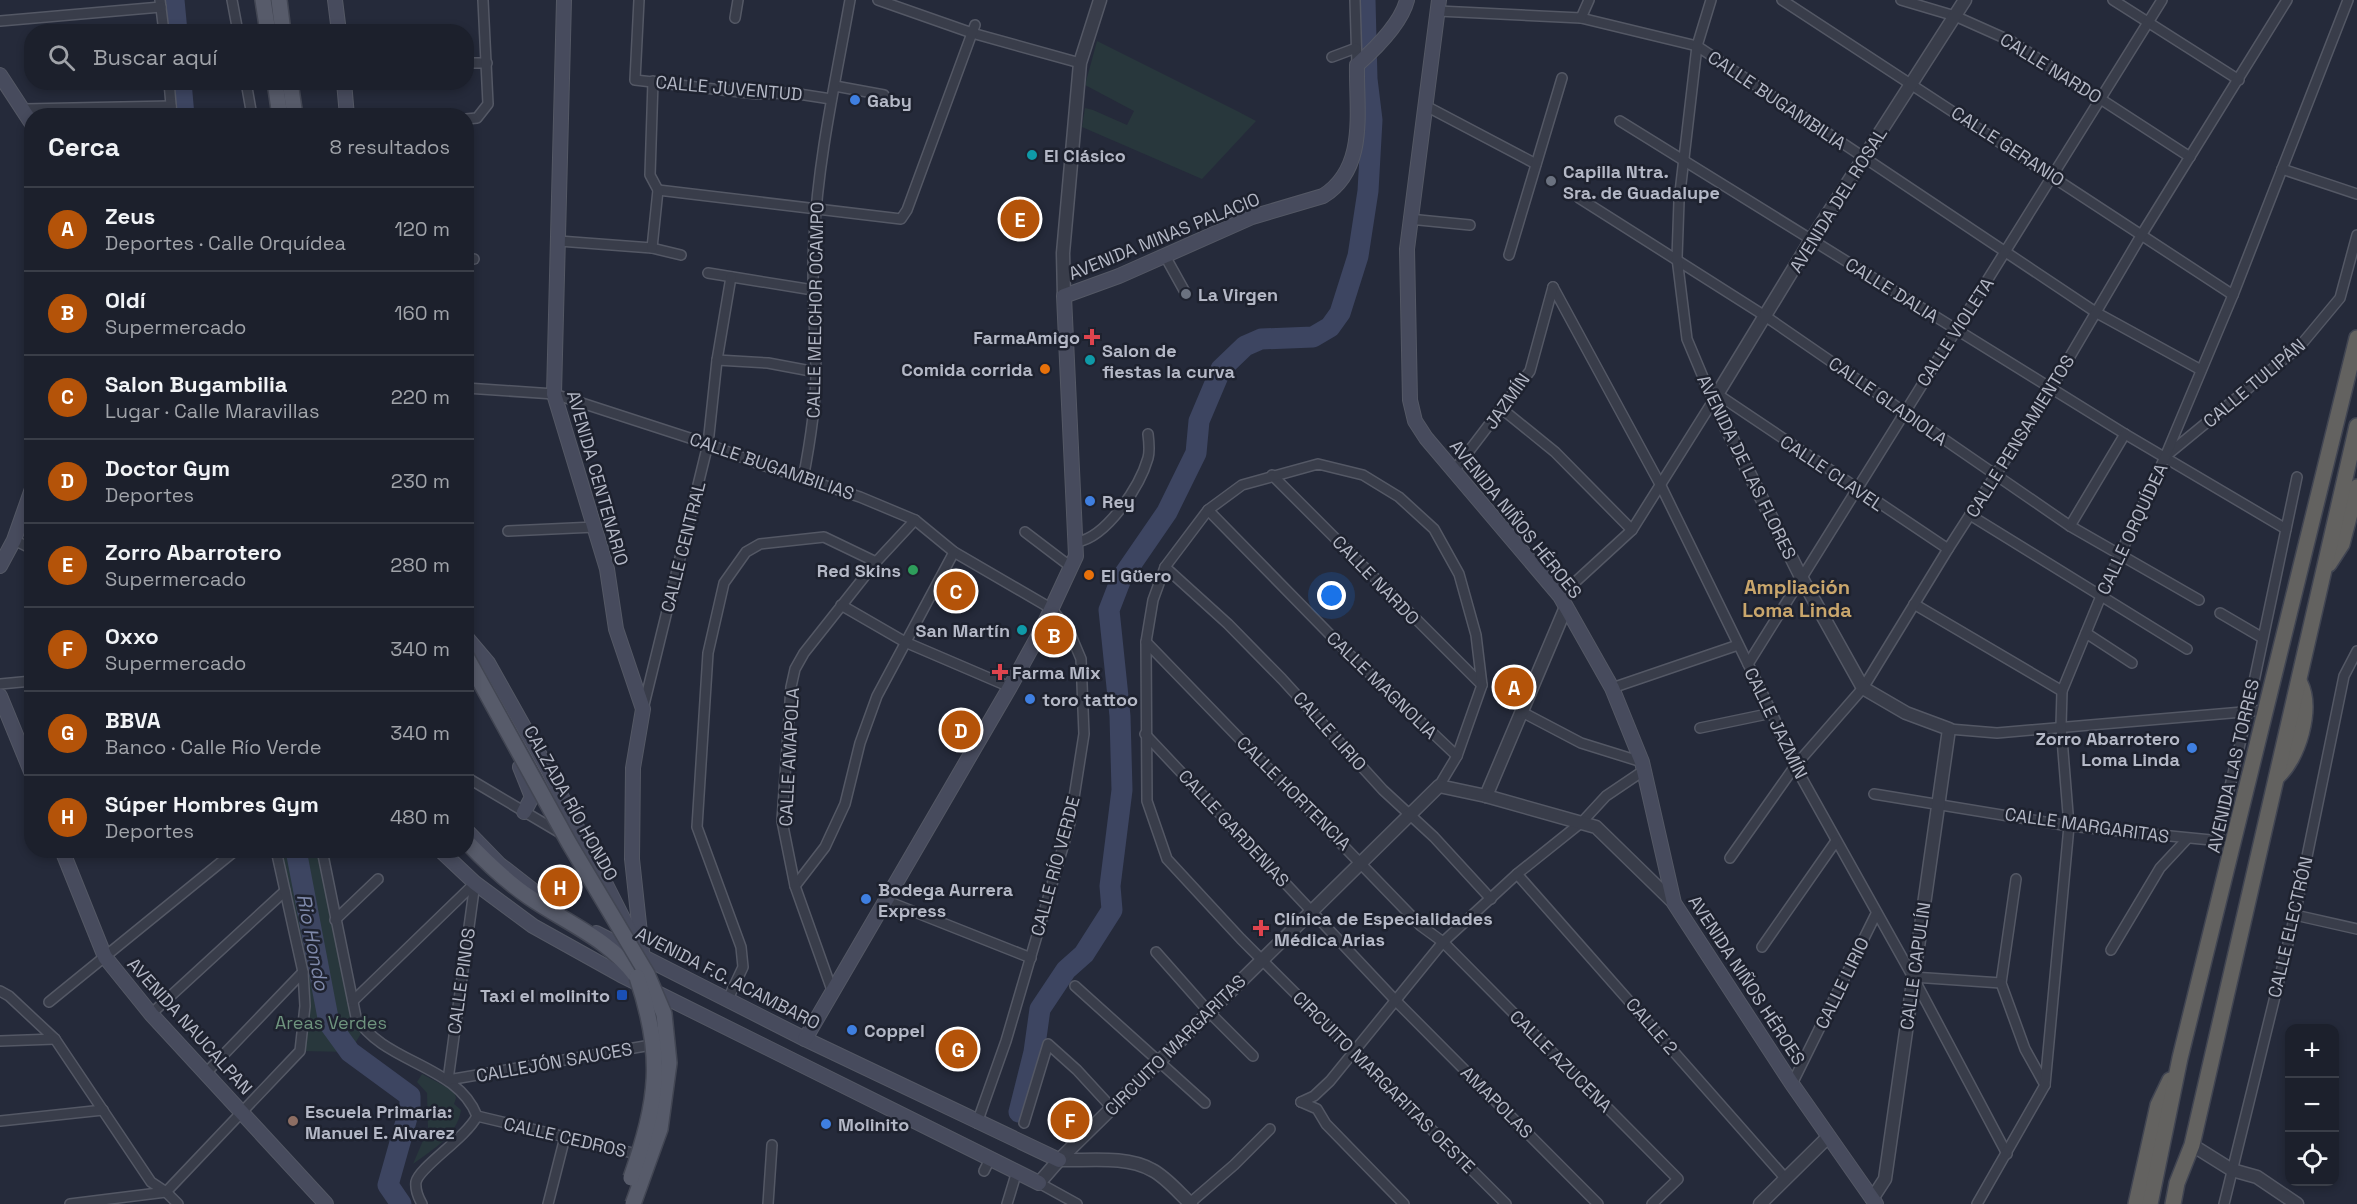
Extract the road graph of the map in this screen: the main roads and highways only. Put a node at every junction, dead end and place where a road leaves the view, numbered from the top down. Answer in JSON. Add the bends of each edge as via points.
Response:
{"nodes":[{"id":1,"x":263,"y":0,"type":"edge"},
{"id":2,"x":279,"y":0,"type":"edge"},
{"id":3,"x":335,"y":0,"type":"edge"},
{"id":4,"x":564,"y":0,"type":"edge"},
{"id":5,"x":1407,"y":0,"type":"edge"},
{"id":6,"x":1439,"y":6,"type":"edge"},
{"id":7,"x":267,"y":24,"type":"edge"},
{"id":8,"x":282,"y":24,"type":"edge"},
{"id":9,"x":338,"y":24,"type":"edge"},
{"id":10,"x":0,"y":75,"type":"edge"},
{"id":11,"x":276,"y":90,"type":"edge"},
{"id":12,"x":291,"y":90,"type":"edge"},
{"id":13,"x":345,"y":90,"type":"edge"},
{"id":14,"x":279,"y":108,"type":"edge"},
{"id":15,"x":294,"y":108,"type":"edge"},
{"id":16,"x":346,"y":108,"type":"edge"},
{"id":17,"x":24,"y":109,"type":"edge"},
{"id":18,"x":2357,"y":338,"type":"edge"},
{"id":19,"x":2357,"y":426,"type":"edge"},
{"id":20,"x":2357,"y":487,"type":"edge"},
{"id":21,"x":2354,"y":509,"type":"edge"},
{"id":22,"x":24,"y":510,"type":"edge"},
{"id":23,"x":0,"y":567,"type":"edge"},
{"id":24,"x":2323,"y":574,"type":"junction"},
{"id":25,"x":474,"y":646,"type":"edge"},
{"id":26,"x":474,"y":671,"type":"edge"},
{"id":27,"x":474,"y":680,"type":"edge"},
{"id":28,"x":0,"y":696,"type":"edge"},
{"id":29,"x":24,"y":754,"type":"edge"},
{"id":30,"x":547,"y":768,"type":"junction"},
{"id":31,"x":474,"y":838,"type":"edge"},
{"id":32,"x":474,"y":848,"type":"edge"},
{"id":33,"x":65,"y":858,"type":"edge"},
{"id":34,"x":448,"y":858,"type":"edge"},
{"id":35,"x":644,"y":959,"type":"junction"},
{"id":36,"x":655,"y":992,"type":"junction"},
{"id":37,"x":805,"y":1039,"type":"junction"},
{"id":38,"x":2180,"y":1058,"type":"junction"},
{"id":39,"x":648,"y":1156,"type":"junction"},
{"id":40,"x":1059,"y":1160,"type":"road end"},
{"id":41,"x":1039,"y":1183,"type":"road end"},
{"id":42,"x":1872,"y":1202,"type":"edge"},
{"id":43,"x":326,"y":1204,"type":"edge"},
{"id":44,"x":625,"y":1204,"type":"edge"},
{"id":45,"x":633,"y":1204,"type":"edge"},
{"id":46,"x":639,"y":1204,"type":"edge"},
{"id":47,"x":2136,"y":1204,"type":"edge"},
{"id":48,"x":2150,"y":1204,"type":"edge"},
{"id":49,"x":2173,"y":1204,"type":"edge"}],
"edges":[{"from":1,"to":7,"type":"main road"},
{"from":2,"to":8,"type":"main road"},
{"from":3,"to":9,"type":"main road"},
{"from":4,"to":35,"type":"main road","name":"AVENIDA CENTENARIO","via":[[554,394],[607,569],[616,628],[644,709],[633,768],[632,859]]},
{"from":5,"to":37,"type":"main road","name":"AVENIDA MINAS PALACIO","via":[[1362,56],[1355,152],[1350,168],[1336,186],[1323,195],[1252,217],[1064,296],[1077,542],[1071,567],[1010,687]]},
{"from":6,"to":42,"type":"main road","name":"AVENIDA NIÑOS HÉROES","via":[[1409,219],[1406,267],[1411,410],[1422,432],[1453,472],[1563,602],[1612,688],[1642,766],[1674,903]]},
{"from":10,"to":17,"type":"main road"},
{"from":11,"to":14,"type":"main road"},
{"from":12,"to":15,"type":"main road"},
{"from":13,"to":16,"type":"main road"},
{"from":18,"to":38,"type":"highway","name":"AVENIDA LAS TORRES"},
{"from":19,"to":24,"type":"highway"},
{"from":20,"to":21,"type":"highway"},
{"from":21,"to":24,"type":"highway","via":[[2342,544]]},
{"from":22,"to":23,"type":"main road"},
{"from":24,"to":49,"type":"highway","via":[[2192,1145]]},
{"from":25,"to":30,"type":"main road","via":[[488,663]]},
{"from":26,"to":45,"type":"main road","name":"CALZADA RÍO HONDO","bridge":true,"via":[[647,974],[664,1014],[669,1063],[660,1130]]},
{"from":27,"to":30,"type":"main road","via":[[531,789],[532,797],[524,812],[547,799]]},
{"from":28,"to":29,"type":"main road"},
{"from":30,"to":35,"type":"main road"},
{"from":31,"to":35,"type":"main road","name":"AVENIDA F.C. ACAMBARO","via":[[499,864],[567,917]]},
{"from":32,"to":44,"type":"main road","name":"AVENIDA F.C. ACAMBARO","bridge":true,"via":[[528,896],[603,942],[637,976],[650,1015],[657,1064],[649,1127]]},
{"from":33,"to":43,"type":"main road","name":"AVENIDA NAUCALPAN","via":[[105,957],[151,1014]]},
{"from":34,"to":36,"type":"main road","via":[[533,926]]},
{"from":35,"to":36,"type":"main road"},
{"from":35,"to":37,"type":"main road","name":"AVENIDA F.C. ACAMBARO"},
{"from":36,"to":39,"type":"main road","via":[[661,1067]]},
{"from":36,"to":39,"type":"main road","via":[[672,1041],[672,1067],[666,1120]]},
{"from":36,"to":41,"type":"main road","via":[[987,1165],[1017,1171]]},
{"from":37,"to":40,"type":"main road","name":"AVENIDA F.C. ACAMBARO"},
{"from":38,"to":47,"type":"highway","via":[[2157,1105]]},
{"from":38,"to":48,"type":"highway","name":"AVENIDA LAS TORRES"},
{"from":39,"to":44,"type":"main road"},
{"from":39,"to":46,"type":"main road"}]}
